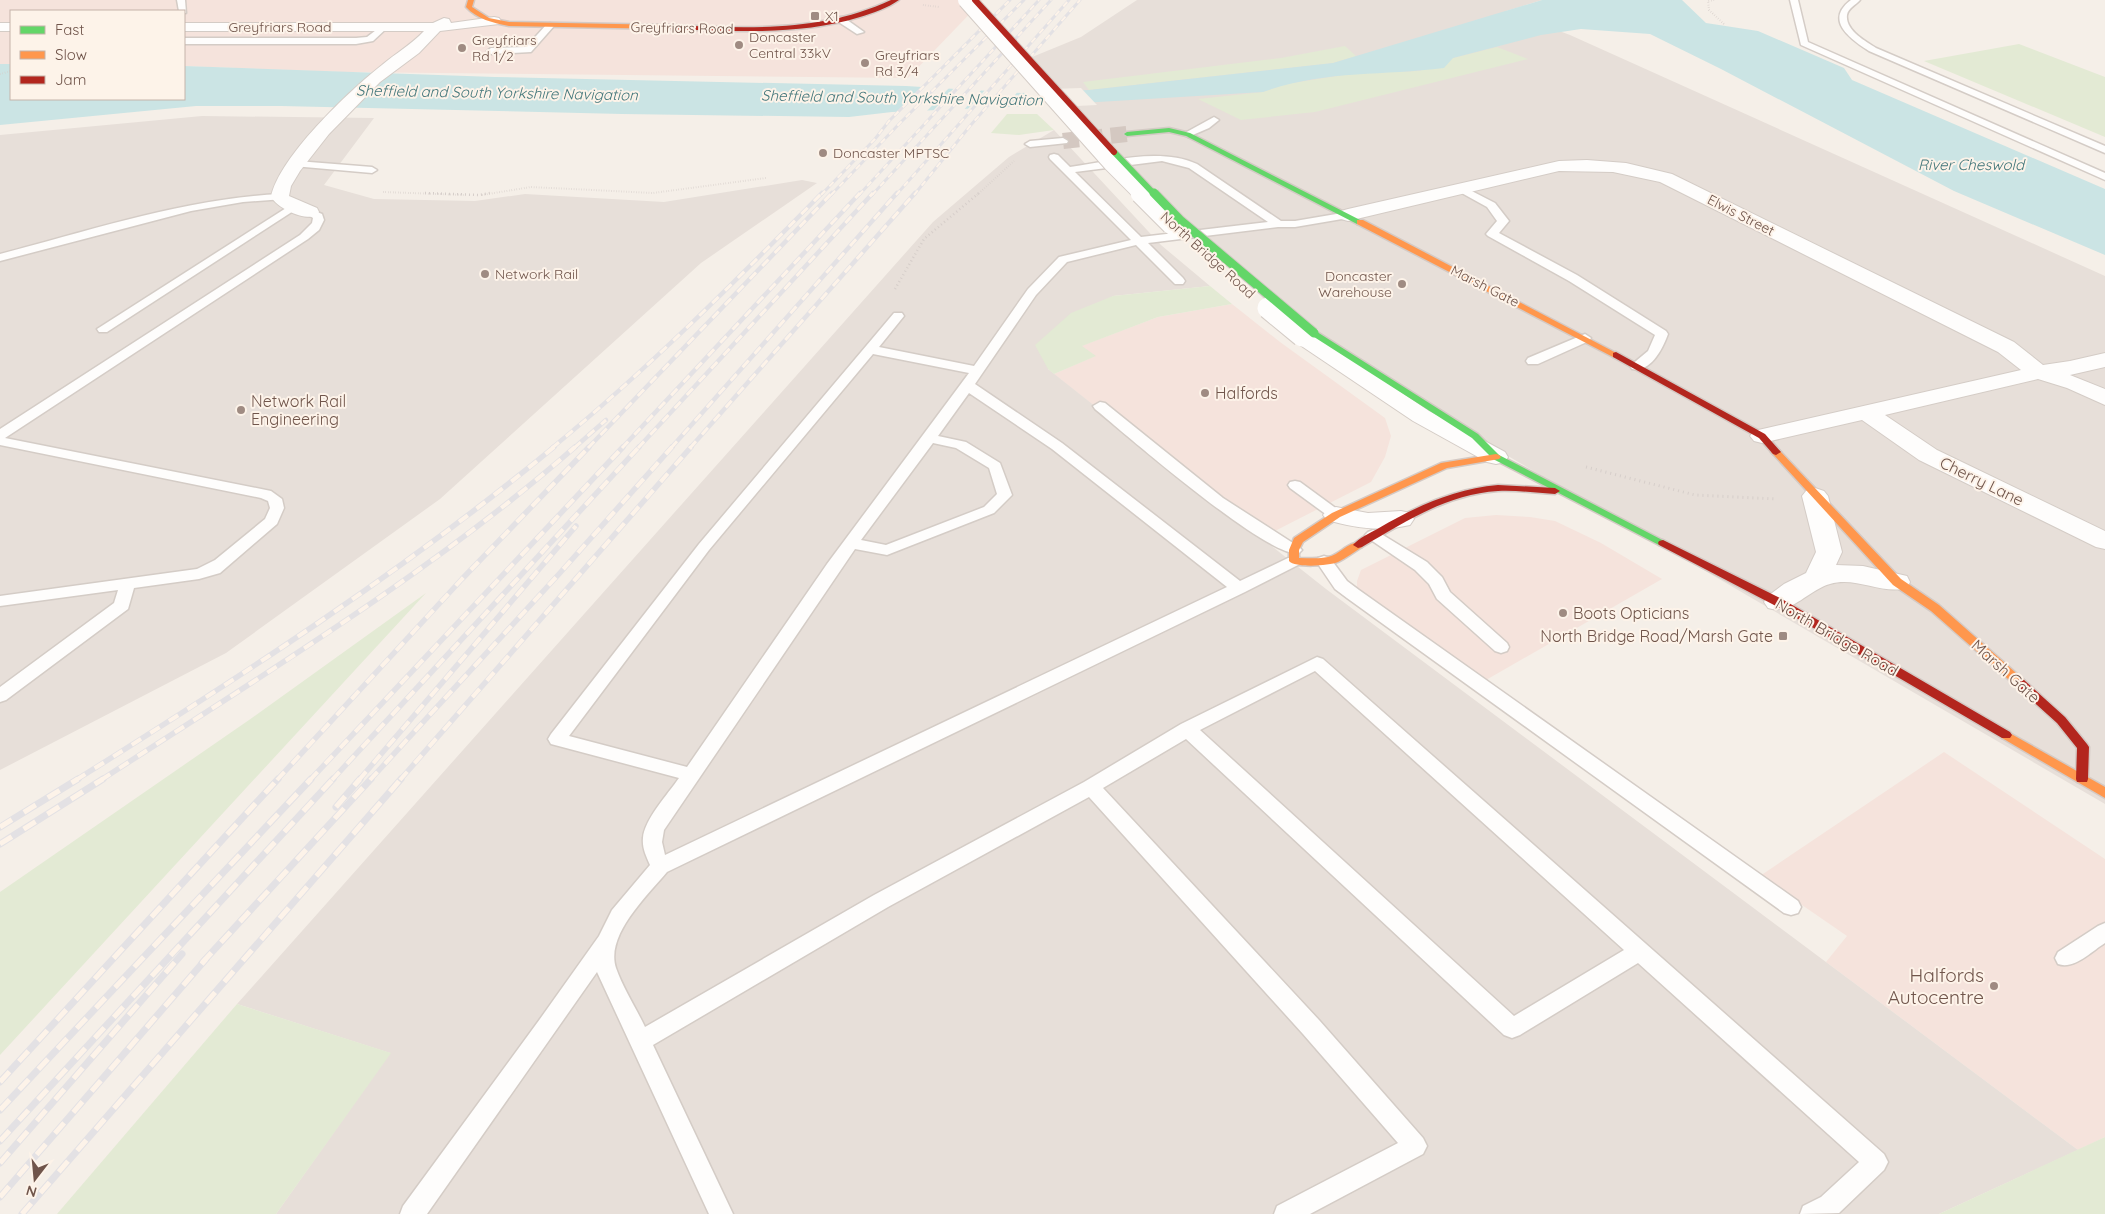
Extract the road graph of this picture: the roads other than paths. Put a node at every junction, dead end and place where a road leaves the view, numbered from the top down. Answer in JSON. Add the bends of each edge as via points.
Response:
{"nodes":[{"id":1,"x":896,"y":0,"type":"edge"},
{"id":2,"x":966,"y":0,"type":"edge"},
{"id":3,"x":975,"y":0,"type":"edge"},
{"id":4,"x":1794,"y":0,"type":"edge"},
{"id":5,"x":1856,"y":0,"type":"edge"},
{"id":6,"x":480,"y":12,"type":"edge"},
{"id":7,"x":840,"y":19,"type":"junction"},
{"id":8,"x":550,"y":26,"type":"junction"},
{"id":9,"x":384,"y":27,"type":"junction"},
{"id":10,"x":436,"y":27,"type":"junction"},
{"id":11,"x":185,"y":28,"type":"edge"},
{"id":12,"x":860,"y":32,"type":"dead end"},
{"id":13,"x":185,"y":41,"type":"edge"},
{"id":14,"x":414,"y":50,"type":"junction"},
{"id":15,"x":491,"y":51,"type":"dead end"},
{"id":16,"x":382,"y":94,"type":"dead end"},
{"id":17,"x":364,"y":112,"type":"dead end"},
{"id":18,"x":1214,"y":120,"type":"dead end"},
{"id":19,"x":1127,"y":134,"type":"tunnel mouth"},
{"id":20,"x":1188,"y":134,"type":"junction"},
{"id":21,"x":1064,"y":141,"type":"tunnel mouth"},
{"id":22,"x":1030,"y":144,"type":"road end"},
{"id":23,"x":2105,"y":150,"type":"edge"},
{"id":24,"x":1054,"y":157,"type":"dead end"},
{"id":25,"x":296,"y":164,"type":"junction"},
{"id":26,"x":372,"y":170,"type":"dead end"},
{"id":27,"x":1067,"y":170,"type":"junction"},
{"id":28,"x":2105,"y":177,"type":"edge"},
{"id":29,"x":1462,"y":188,"type":"junction"},
{"id":30,"x":294,"y":205,"type":"junction"},
{"id":31,"x":1348,"y":215,"type":"junction"},
{"id":32,"x":1278,"y":224,"type":"junction"},
{"id":33,"x":1138,"y":240,"type":"junction"},
{"id":34,"x":0,"y":258,"type":"edge"},
{"id":35,"x":1179,"y":281,"type":"dead end"},
{"id":36,"x":898,"y":316,"type":"dead end"},
{"id":37,"x":103,"y":329,"type":"dead end"},
{"id":38,"x":1308,"y":335,"type":"junction"},
{"id":39,"x":1585,"y":338,"type":"junction"},
{"id":40,"x":869,"y":349,"type":"junction"},
{"id":41,"x":2105,"y":360,"type":"edge"},
{"id":42,"x":1533,"y":361,"type":"dead end"},
{"id":43,"x":1636,"y":366,"type":"junction"},
{"id":44,"x":978,"y":370,"type":"junction"},
{"id":45,"x":2038,"y":372,"type":"junction"},
{"id":46,"x":968,"y":386,"type":"junction"},
{"id":47,"x":2105,"y":398,"type":"edge"},
{"id":48,"x":1100,"y":406,"type":"dead end"},
{"id":49,"x":1865,"y":412,"type":"junction"},
{"id":50,"x":0,"y":435,"type":"edge"},
{"id":51,"x":1762,"y":436,"type":"junction"},
{"id":52,"x":929,"y":438,"type":"junction"},
{"id":53,"x":0,"y":441,"type":"edge"},
{"id":54,"x":1496,"y":457,"type":"junction"},
{"id":55,"x":1295,"y":485,"type":"dead end"},
{"id":56,"x":1564,"y":491,"type":"junction"},
{"id":57,"x":1815,"y":496,"type":"junction"},
{"id":58,"x":1336,"y":515,"type":"junction"},
{"id":59,"x":1400,"y":519,"type":"junction"},
{"id":60,"x":1374,"y":535,"type":"junction"},
{"id":61,"x":2105,"y":541,"type":"edge"},
{"id":62,"x":851,"y":543,"type":"junction"},
{"id":63,"x":1294,"y":556,"type":"junction"},
{"id":64,"x":1324,"y":561,"type":"junction"},
{"id":65,"x":1817,"y":578,"type":"junction"},
{"id":66,"x":1897,"y":582,"type":"junction"},
{"id":67,"x":127,"y":584,"type":"junction"},
{"id":68,"x":1239,"y":588,"type":"junction"},
{"id":69,"x":0,"y":601,"type":"edge"},
{"id":70,"x":1778,"y":602,"type":"junction"},
{"id":71,"x":1501,"y":647,"type":"dead end"},
{"id":72,"x":0,"y":696,"type":"edge"},
{"id":73,"x":1188,"y":730,"type":"junction"},
{"id":74,"x":692,"y":775,"type":"junction"},
{"id":75,"x":2082,"y":779,"type":"junction"},
{"id":76,"x":1091,"y":787,"type":"junction"},
{"id":77,"x":2105,"y":793,"type":"edge"},
{"id":78,"x":660,"y":866,"type":"junction"},
{"id":79,"x":1791,"y":906,"type":"dead end"},
{"id":80,"x":2105,"y":932,"type":"edge"},
{"id":81,"x":606,"y":942,"type":"junction"},
{"id":82,"x":1640,"y":951,"type":"junction"},
{"id":83,"x":2065,"y":958,"type":"dead end"},
{"id":84,"x":641,"y":1042,"type":"junction"},
{"id":85,"x":412,"y":1214,"type":"edge"},
{"id":86,"x":721,"y":1214,"type":"edge"},
{"id":87,"x":1286,"y":1214,"type":"edge"},
{"id":88,"x":1812,"y":1214,"type":"edge"}],
"edges":[{"from":1,"to":7,"type":"street","name":"Greyfriars Road","via":[[878,10]]},
{"from":2,"to":38,"type":"street","name":"North Bridge Road","bridge":true,"via":[[1173,226]]},
{"from":3,"to":38,"type":"street","name":"North Bridge Road","bridge":true,"via":[[1117,156],[1175,214]]},
{"from":4,"to":28,"type":"lane","via":[[1804,43]]},
{"from":5,"to":23,"type":"lane","via":[[1848,4],[1843,20],[1848,31],[1860,42],[1880,54]]},
{"from":6,"to":8,"type":"street","name":"Greyfriars Road","via":[[518,25]]},
{"from":6,"to":10,"type":"street","name":"Greyfriars Road"},
{"from":6,"to":10,"type":"street","name":"Greyfriars Road","via":[[465,25]]},
{"from":7,"to":8,"type":"street","name":"Greyfriars Road","via":[[776,29]]},
{"from":7,"to":12,"type":"lane"},
{"from":8,"to":15,"type":"lane","via":[[528,50]]},
{"from":9,"to":10,"type":"street","name":"Greyfriars Road"},
{"from":9,"to":11,"type":"street","name":"Greyfriars Road"},
{"from":9,"to":13,"type":"lane","via":[[370,39],[356,41]]},
{"from":10,"to":14,"type":"street"},
{"from":14,"to":16,"type":"street","via":[[406,70]]},
{"from":14,"to":25,"type":"street","via":[[386,69],[339,112]]},
{"from":17,"to":25,"type":"street"},
{"from":18,"to":20,"type":"lane"},
{"from":19,"to":20,"type":"street","name":"Marsh Gate","via":[[1169,130]]},
{"from":20,"to":31,"type":"street","name":"Marsh Gate"},
{"from":21,"to":22,"type":"lane"},
{"from":24,"to":27,"type":"lane"},
{"from":25,"to":26,"type":"lane"},
{"from":25,"to":30,"type":"street","via":[[282,187]]},
{"from":27,"to":32,"type":"lane","via":[[1162,158],[1184,162]]},
{"from":27,"to":33,"type":"lane"},
{"from":29,"to":31,"type":"street","name":"Elwis Street"},
{"from":29,"to":43,"type":"lane","via":[[1491,205],[1503,221],[1492,234],[1572,278],[1662,334],[1654,353]]},
{"from":29,"to":45,"type":"street","name":"Elwis Street","via":[[1560,166],[1588,164],[1614,165],[1666,178],[2006,347]]},
{"from":30,"to":34,"type":"lane","via":[[243,199],[190,208]]},
{"from":30,"to":37,"type":"lane"},
{"from":30,"to":50,"type":"lane","via":[[318,216],[319,221],[313,230]]},
{"from":31,"to":32,"type":"lane"},
{"from":31,"to":39,"type":"street","name":"Marsh Gate"},
{"from":32,"to":33,"type":"lane"},
{"from":33,"to":35,"type":"lane"},
{"from":33,"to":44,"type":"lane","via":[[1063,260],[1032,292]]},
{"from":36,"to":40,"type":"lane"},
{"from":38,"to":54,"type":"street","name":"North Bridge Road","via":[[1413,410]]},
{"from":39,"to":42,"type":"lane"},
{"from":39,"to":43,"type":"street","name":"Marsh Gate"},
{"from":40,"to":44,"type":"lane"},
{"from":40,"to":74,"type":"lane","via":[[704,547],[556,739]]},
{"from":41,"to":45,"type":"street"},
{"from":43,"to":51,"type":"street","name":"Marsh Gate"},
{"from":44,"to":46,"type":"lane"},
{"from":45,"to":47,"type":"street","name":"Elwis Street","via":[[2075,383]]},
{"from":45,"to":49,"type":"street"},
{"from":46,"to":52,"type":"lane"},
{"from":46,"to":68,"type":"lane","via":[[1057,446]]},
{"from":48,"to":63,"type":"lane","via":[[1214,499]]},
{"from":49,"to":51,"type":"street"},
{"from":49,"to":61,"type":"street","name":"Cherry Lane","via":[[1928,455]]},
{"from":51,"to":57,"type":"street","name":"Marsh Gate"},
{"from":52,"to":62,"type":"lane"},
{"from":52,"to":62,"type":"lane","via":[[961,445],[995,466],[1005,495],[989,510],[887,550]]},
{"from":53,"to":67,"type":"lane","via":[[266,494],[275,499],[276,516],[272,521],[214,569]]},
{"from":54,"to":56,"type":"street","name":"North Bridge Road"},
{"from":54,"to":58,"type":"street","via":[[1445,466]]},
{"from":55,"to":58,"type":"lane"},
{"from":56,"to":59,"type":"street","name":"North Bridge Road","via":[[1478,490],[1420,507]]},
{"from":56,"to":70,"type":"street","name":"North Bridge Road"},
{"from":57,"to":65,"type":"street","name":"Marsh Gate","via":[[1829,552]]},
{"from":57,"to":66,"type":"street","name":"Marsh Gate"},
{"from":58,"to":59,"type":"street","name":"North Bridge Road","via":[[1362,521]]},
{"from":58,"to":63,"type":"street","via":[[1298,540]]},
{"from":59,"to":60,"type":"street","name":"North Bridge Road"},
{"from":60,"to":64,"type":"street","name":"North Bridge Road","via":[[1333,560]]},
{"from":60,"to":71,"type":"lane","via":[[1421,566],[1443,595]]},
{"from":62,"to":74,"type":"lane"},
{"from":63,"to":64,"type":"street","name":"North Bridge Road"},
{"from":63,"to":68,"type":"lane"},
{"from":64,"to":79,"type":"lane","via":[[1341,585]]},
{"from":65,"to":66,"type":"street","name":"Marsh Gate","via":[[1836,572],[1865,574]]},
{"from":65,"to":70,"type":"street","name":"Marsh Gate"},
{"from":66,"to":75,"type":"street","name":"Marsh Gate","via":[[1935,608],[2061,720],[2082,748]]},
{"from":67,"to":69,"type":"lane"},
{"from":67,"to":72,"type":"lane","via":[[122,605]]},
{"from":68,"to":78,"type":"lane"},
{"from":70,"to":75,"type":"street","name":"North Bridge Road"},
{"from":73,"to":76,"type":"lane"},
{"from":73,"to":82,"type":"lane","via":[[1317,663]]},
{"from":73,"to":82,"type":"lane","via":[[1512,1028]]},
{"from":74,"to":78,"type":"lane","via":[[651,837]]},
{"from":75,"to":77,"type":"street","name":"North Bridge Road"},
{"from":76,"to":84,"type":"lane","via":[[881,900]]},
{"from":76,"to":87,"type":"lane","via":[[1311,1027],[1415,1146]]},
{"from":78,"to":81,"type":"lane","via":[[619,916]]},
{"from":80,"to":83,"type":"lane"},
{"from":81,"to":84,"type":"lane","via":[[606,966]]},
{"from":81,"to":85,"type":"lane"},
{"from":82,"to":88,"type":"lane","via":[[1876,1162],[1830,1205]]},
{"from":84,"to":86,"type":"lane"}]}
